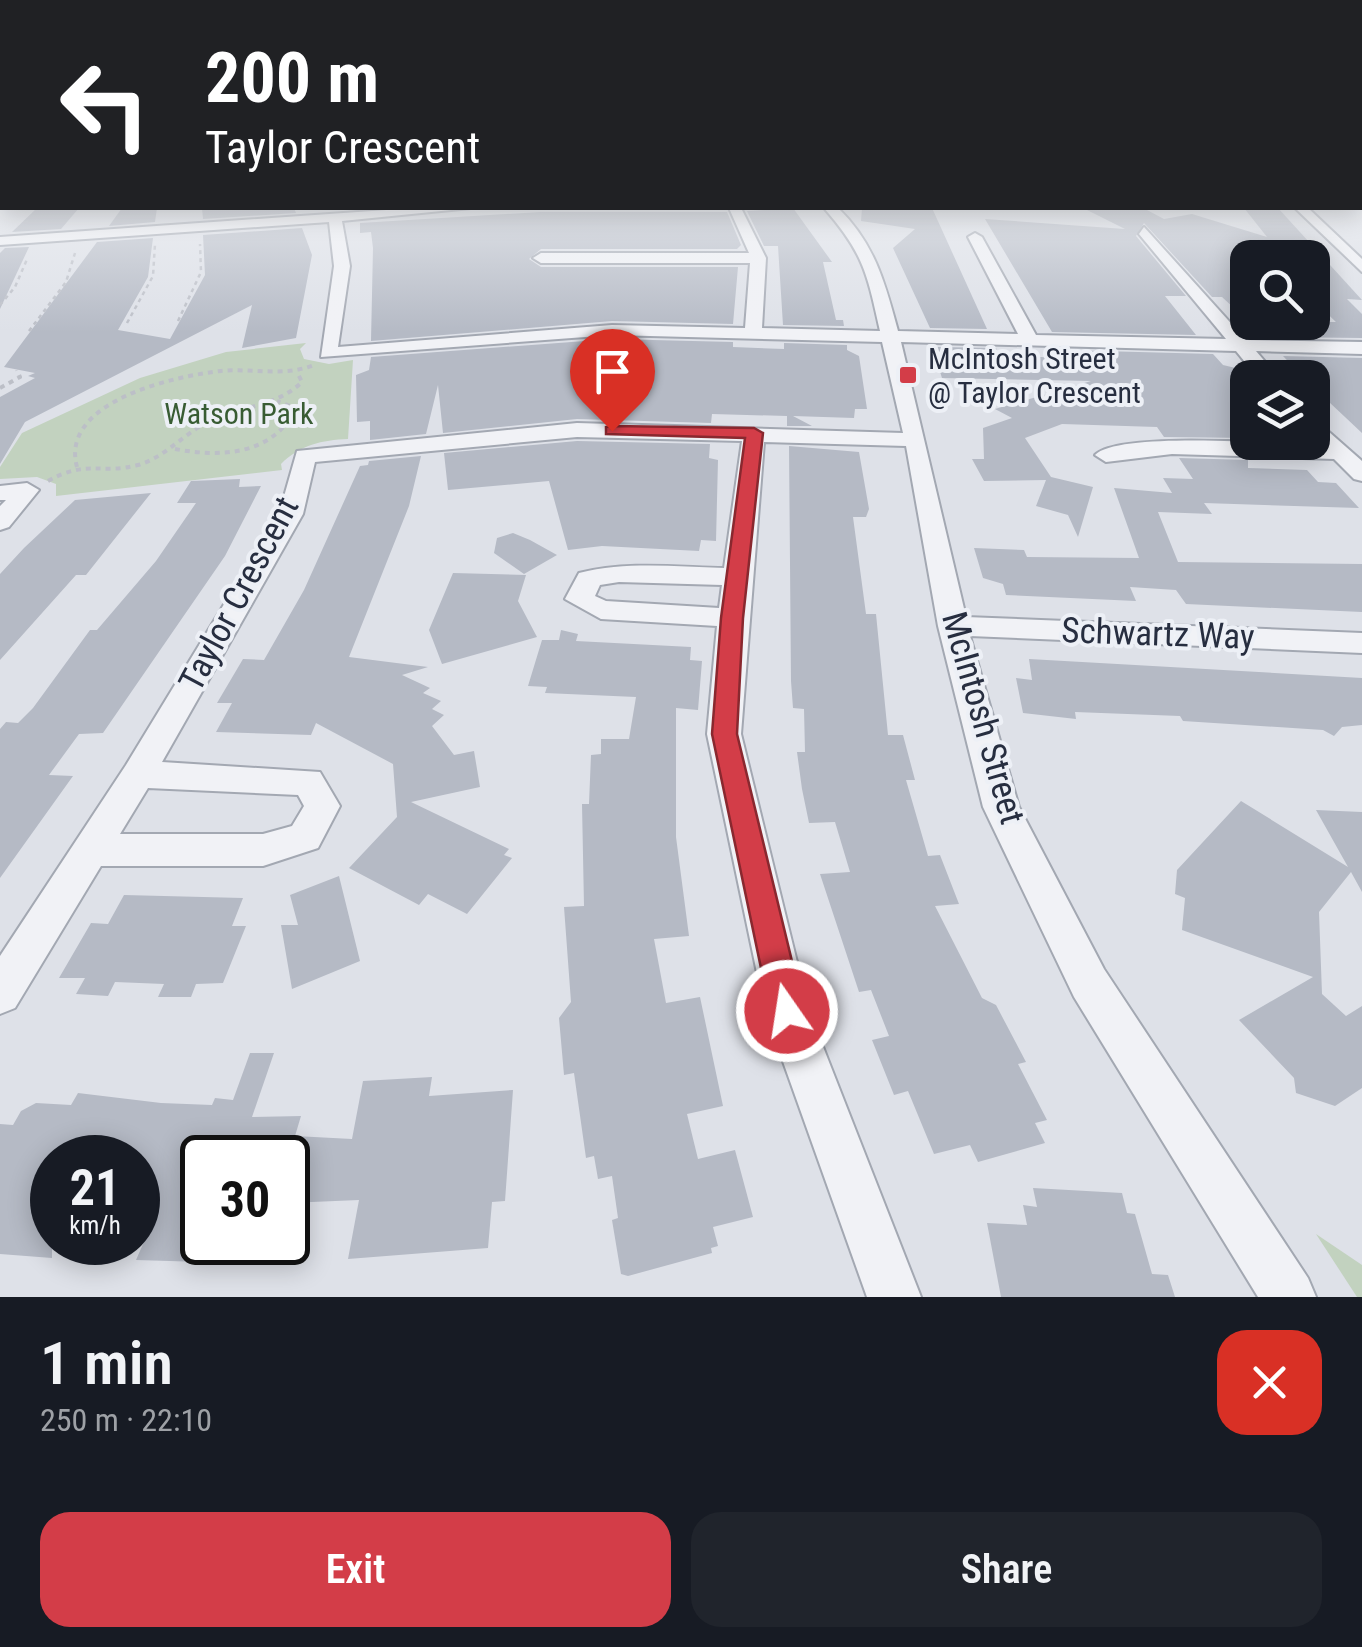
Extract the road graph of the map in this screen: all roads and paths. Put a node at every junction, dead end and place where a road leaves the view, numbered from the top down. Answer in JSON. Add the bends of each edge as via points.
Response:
{"nodes":[{"id":1,"x":428,"y":211,"type":"edge"},
{"id":2,"x":737,"y":211,"type":"edge"},
{"id":3,"x":833,"y":211,"type":"edge"},
{"id":4,"x":1305,"y":211,"type":"edge"},
{"id":5,"x":335,"y":217,"type":"junction"},
{"id":6,"x":1144,"y":231,"type":"dead end"},
{"id":7,"x":975,"y":237,"type":"dead end"},
{"id":8,"x":200,"y":238,"type":"dead end"},
{"id":9,"x":0,"y":241,"type":"edge"},
{"id":10,"x":156,"y":242,"type":"dead end"},
{"id":11,"x":31,"y":250,"type":"dead end"},
{"id":12,"x":76,"y":252,"type":"dead end"},
{"id":13,"x":541,"y":258,"type":"dead end"},
{"id":14,"x":758,"y":258,"type":"junction"},
{"id":15,"x":1362,"y":266,"type":"edge"},
{"id":16,"x":0,"y":304,"type":"edge"},
{"id":17,"x":178,"y":321,"type":"dead end"},
{"id":18,"x":127,"y":323,"type":"dead end"},
{"id":19,"x":28,"y":332,"type":"dead end"},
{"id":20,"x":753,"y":332,"type":"junction"},
{"id":21,"x":891,"y":336,"type":"junction"},
{"id":22,"x":1030,"y":340,"type":"junction"},
{"id":23,"x":1238,"y":345,"type":"junction"},
{"id":24,"x":1362,"y":348,"type":"edge"},
{"id":25,"x":1252,"y":360,"type":"edge"},
{"id":26,"x":17,"y":370,"type":"dead end"},
{"id":27,"x":0,"y":388,"type":"edge"},
{"id":28,"x":276,"y":401,"type":"junction"},
{"id":29,"x":754,"y":433,"type":"junction"},
{"id":30,"x":916,"y":440,"type":"junction"},
{"id":31,"x":1330,"y":442,"type":"edge"},
{"id":32,"x":175,"y":449,"type":"junction"},
{"id":33,"x":1340,"y":452,"type":"junction"},
{"id":34,"x":1106,"y":455,"type":"dead end"},
{"id":35,"x":77,"y":467,"type":"junction"},
{"id":36,"x":1362,"y":474,"type":"edge"},
{"id":37,"x":27,"y":490,"type":"junction"},
{"id":38,"x":0,"y":493,"type":"edge"},
{"id":39,"x":0,"y":522,"type":"edge"},
{"id":40,"x":740,"y":577,"type":"junction"},
{"id":41,"x":732,"y":618,"type":"junction"},
{"id":42,"x":953,"y":626,"type":"junction"},
{"id":43,"x":1362,"y":642,"type":"edge"},
{"id":44,"x":138,"y":774,"type":"junction"},
{"id":45,"x":90,"y":850,"type":"junction"},
{"id":46,"x":0,"y":994,"type":"edge"},
{"id":47,"x":894,"y":1297,"type":"edge"},
{"id":48,"x":1290,"y":1297,"type":"edge"}],
"edges":[{"from":1,"to":5,"type":"street"},
{"from":2,"to":14,"type":"street","via":[[754,235]]},
{"from":3,"to":21,"type":"street","name":"McIntosh Street","via":[[872,263]]},
{"from":4,"to":15,"type":"street"},
{"from":5,"to":9,"type":"street"},
{"from":5,"to":20,"type":"street","via":[[342,266],[328,353],[519,334]]},
{"from":6,"to":23,"type":"street"},
{"from":7,"to":22,"type":"street"},
{"from":8,"to":17,"type":"path","via":[[200,272]]},
{"from":10,"to":18,"type":"path","via":[[153,276]]},
{"from":11,"to":16,"type":"path"},
{"from":12,"to":19,"type":"path","via":[[66,282]]},
{"from":13,"to":14,"type":"street"},
{"from":14,"to":20,"type":"street"},
{"from":20,"to":21,"type":"street"},
{"from":21,"to":22,"type":"street"},
{"from":21,"to":30,"type":"street","name":"McIntosh Street"},
{"from":22,"to":23,"type":"street"},
{"from":23,"to":24,"type":"street"},
{"from":23,"to":25,"type":"street"},
{"from":26,"to":27,"type":"path","via":[[20,377]]},
{"from":28,"to":32,"type":"path","via":[[214,419]]},
{"from":28,"to":32,"type":"path","via":[[290,406],[292,416],[269,440],[219,454]]},
{"from":28,"to":35,"type":"path","via":[[302,382],[298,374],[235,370],[154,385],[89,418],[75,435]]},
{"from":29,"to":30,"type":"street","name":"Taylor Crescent"},
{"from":29,"to":40,"type":"street"},
{"from":29,"to":44,"type":"street","name":"Taylor Crescent","via":[[577,430],[305,456],[291,514]]},
{"from":30,"to":42,"type":"street","name":"McIntosh Street"},
{"from":31,"to":33,"type":"street"},
{"from":32,"to":35,"type":"path","via":[[130,466]]},
{"from":33,"to":34,"type":"street","via":[[1172,447]]},
{"from":33,"to":36,"type":"street"},
{"from":35,"to":37,"type":"path"},
{"from":37,"to":38,"type":"street"},
{"from":37,"to":39,"type":"street"},
{"from":40,"to":41,"type":"street"},
{"from":40,"to":41,"type":"street","via":[[619,574],[589,579],[579,599],[600,610]]},
{"from":41,"to":47,"type":"street","via":[[724,734],[787,1011]]},
{"from":42,"to":43,"type":"street","name":"Schwartz Way"},
{"from":42,"to":48,"type":"street","name":"McIntosh Street","via":[[1001,807],[1090,982]]},
{"from":44,"to":45,"type":"street","name":"Taylor Crescent"},
{"from":44,"to":45,"type":"street","via":[[308,782],[322,806],[305,837],[262,850]]},
{"from":45,"to":46,"type":"street","name":"Taylor Crescent"}]}
